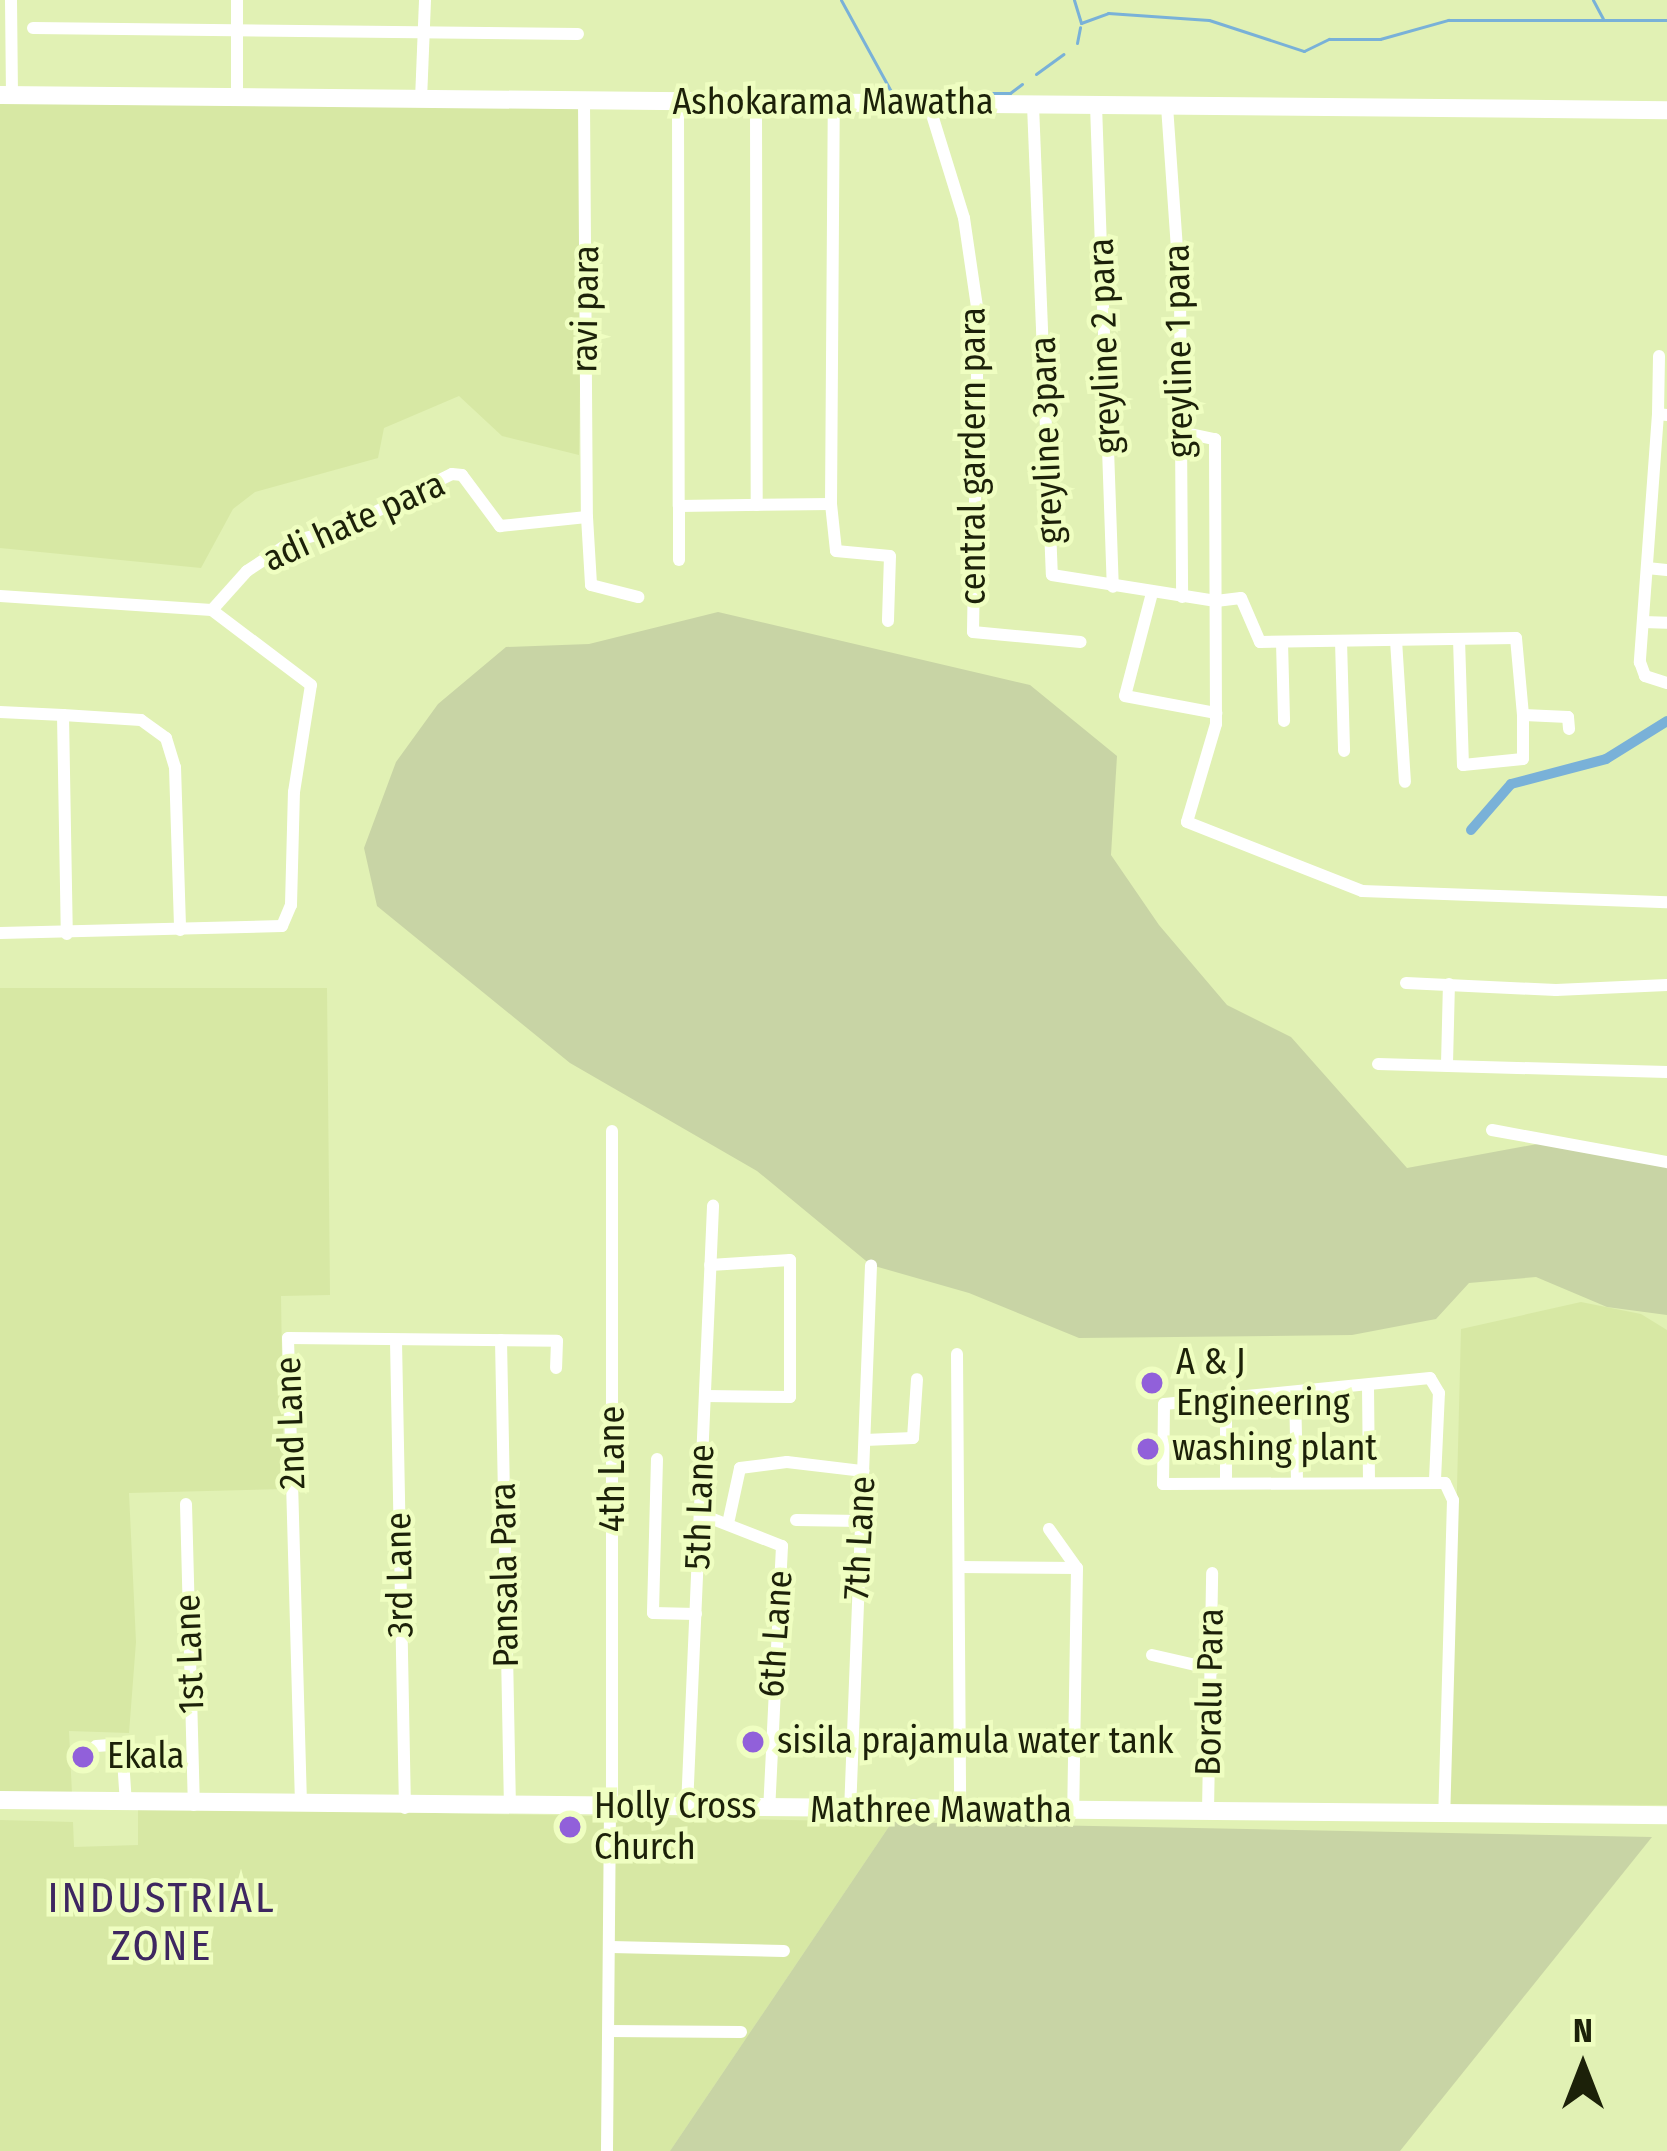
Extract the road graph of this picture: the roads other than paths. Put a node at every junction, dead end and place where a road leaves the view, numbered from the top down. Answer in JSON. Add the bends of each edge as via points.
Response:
{"nodes":[{"id":1,"x":11,"y":0,"type":"edge"},
{"id":2,"x":237,"y":0,"type":"edge"},
{"id":3,"x":424,"y":0,"type":"edge"},
{"id":4,"x":6,"y":27,"type":"edge"},
{"id":5,"x":33,"y":28,"type":"dead end"},
{"id":6,"x":237,"y":30,"type":"junction"},
{"id":7,"x":424,"y":32,"type":"junction"},
{"id":8,"x":578,"y":34,"type":"dead end"},
{"id":9,"x":6,"y":95,"type":"edge"},
{"id":10,"x":237,"y":100,"type":"junction"},
{"id":11,"x":421,"y":100,"type":"junction"},
{"id":12,"x":584,"y":102,"type":"junction"},
{"id":13,"x":678,"y":103,"type":"junction"},
{"id":14,"x":756,"y":103,"type":"junction"},
{"id":15,"x":834,"y":104,"type":"junction"},
{"id":16,"x":929,"y":105,"type":"junction"},
{"id":17,"x":1033,"y":105,"type":"junction"},
{"id":18,"x":1096,"y":105,"type":"junction"},
{"id":19,"x":1167,"y":106,"type":"junction"},
{"id":20,"x":1667,"y":110,"type":"edge"},
{"id":21,"x":1659,"y":356,"type":"dead end"},
{"id":22,"x":1663,"y":415,"type":"edge"},
{"id":23,"x":1180,"y":431,"type":"junction"},
{"id":24,"x":758,"y":505,"type":"junction"},
{"id":25,"x":831,"y":505,"type":"junction"},
{"id":26,"x":679,"y":506,"type":"junction"},
{"id":27,"x":1651,"y":516,"type":"junction"},
{"id":28,"x":587,"y":517,"type":"junction"},
{"id":29,"x":1667,"y":517,"type":"edge"},
{"id":30,"x":679,"y":560,"type":"dead end"},
{"id":31,"x":1647,"y":568,"type":"junction"},
{"id":32,"x":1667,"y":570,"type":"edge"},
{"id":33,"x":1113,"y":587,"type":"junction"},
{"id":34,"x":1151,"y":593,"type":"junction"},
{"id":35,"x":0,"y":596,"type":"edge"},
{"id":36,"x":638,"y":597,"type":"dead end"},
{"id":37,"x":1182,"y":597,"type":"junction"},
{"id":38,"x":1216,"y":601,"type":"junction"},
{"id":39,"x":212,"y":610,"type":"junction"},
{"id":40,"x":888,"y":621,"type":"dead end"},
{"id":41,"x":1643,"y":622,"type":"junction"},
{"id":42,"x":1667,"y":623,"type":"edge"},
{"id":43,"x":1459,"y":639,"type":"junction"},
{"id":44,"x":1396,"y":640,"type":"junction"},
{"id":45,"x":1341,"y":641,"type":"junction"},
{"id":46,"x":1081,"y":642,"type":"dead end"},
{"id":47,"x":1282,"y":642,"type":"junction"},
{"id":48,"x":1667,"y":682,"type":"edge"},
{"id":49,"x":0,"y":712,"type":"edge"},
{"id":50,"x":1216,"y":713,"type":"junction"},
{"id":51,"x":1522,"y":715,"type":"junction"},
{"id":52,"x":63,"y":716,"type":"junction"},
{"id":53,"x":1285,"y":721,"type":"dead end"},
{"id":54,"x":1569,"y":730,"type":"dead end"},
{"id":55,"x":1344,"y":751,"type":"dead end"},
{"id":56,"x":1405,"y":782,"type":"dead end"},
{"id":57,"x":1667,"y":902,"type":"edge"},
{"id":58,"x":180,"y":930,"type":"junction"},
{"id":59,"x":0,"y":933,"type":"edge"},
{"id":60,"x":67,"y":934,"type":"junction"},
{"id":61,"x":1406,"y":983,"type":"dead end"},
{"id":62,"x":1450,"y":984,"type":"junction"},
{"id":63,"x":1667,"y":985,"type":"edge"},
{"id":64,"x":1378,"y":1064,"type":"dead end"},
{"id":65,"x":1447,"y":1064,"type":"junction"},
{"id":66,"x":1667,"y":1072,"type":"edge"},
{"id":67,"x":1492,"y":1130,"type":"dead end"},
{"id":68,"x":612,"y":1131,"type":"dead end"},
{"id":69,"x":1667,"y":1162,"type":"edge"},
{"id":70,"x":712,"y":1206,"type":"dead end"},
{"id":71,"x":710,"y":1265,"type":"junction"},
{"id":72,"x":871,"y":1265,"type":"dead end"},
{"id":73,"x":501,"y":1340,"type":"junction"},
{"id":74,"x":396,"y":1341,"type":"junction"},
{"id":75,"x":957,"y":1354,"type":"dead end"},
{"id":76,"x":556,"y":1369,"type":"dead end"},
{"id":77,"x":917,"y":1379,"type":"dead end"},
{"id":78,"x":1368,"y":1386,"type":"junction"},
{"id":79,"x":1295,"y":1392,"type":"junction"},
{"id":80,"x":705,"y":1396,"type":"junction"},
{"id":81,"x":1226,"y":1398,"type":"junction"},
{"id":82,"x":865,"y":1440,"type":"junction"},
{"id":83,"x":657,"y":1459,"type":"dead end"},
{"id":84,"x":863,"y":1471,"type":"junction"},
{"id":85,"x":1369,"y":1479,"type":"junction"},
{"id":86,"x":1435,"y":1480,"type":"junction"},
{"id":87,"x":1297,"y":1482,"type":"junction"},
{"id":88,"x":1226,"y":1483,"type":"junction"},
{"id":89,"x":186,"y":1504,"type":"dead end"},
{"id":90,"x":700,"y":1514,"type":"junction"},
{"id":91,"x":729,"y":1519,"type":"junction"},
{"id":92,"x":796,"y":1520,"type":"dead end"},
{"id":93,"x":860,"y":1521,"type":"junction"},
{"id":94,"x":1048,"y":1529,"type":"dead end"},
{"id":95,"x":958,"y":1567,"type":"junction"},
{"id":96,"x":1077,"y":1568,"type":"junction"},
{"id":97,"x":1212,"y":1573,"type":"dead end"},
{"id":98,"x":696,"y":1614,"type":"junction"},
{"id":99,"x":1152,"y":1655,"type":"dead end"},
{"id":100,"x":1213,"y":1669,"type":"junction"},
{"id":101,"x":96,"y":1746,"type":"dead end"},
{"id":102,"x":0,"y":1800,"type":"edge"},
{"id":103,"x":126,"y":1804,"type":"junction"},
{"id":104,"x":301,"y":1804,"type":"junction"},
{"id":105,"x":194,"y":1805,"type":"junction"},
{"id":106,"x":687,"y":1807,"type":"junction"},
{"id":107,"x":611,"y":1808,"type":"junction"},
{"id":108,"x":405,"y":1809,"type":"junction"},
{"id":109,"x":960,"y":1809,"type":"junction"},
{"id":110,"x":510,"y":1810,"type":"junction"},
{"id":111,"x":769,"y":1810,"type":"junction"},
{"id":112,"x":1073,"y":1810,"type":"junction"},
{"id":113,"x":1208,"y":1811,"type":"junction"},
{"id":114,"x":850,"y":1812,"type":"junction"},
{"id":115,"x":1444,"y":1813,"type":"junction"},
{"id":116,"x":1667,"y":1815,"type":"edge"},
{"id":117,"x":611,"y":1947,"type":"junction"},
{"id":118,"x":784,"y":1951,"type":"dead end"},
{"id":119,"x":609,"y":2031,"type":"junction"},
{"id":120,"x":741,"y":2032,"type":"dead end"},
{"id":121,"x":607,"y":2151,"type":"edge"}],
"edges":[{"from":1,"to":4,"type":"street"},
{"from":2,"to":6,"type":"street"},
{"from":3,"to":7,"type":"street"},
{"from":4,"to":9,"type":"street"},
{"from":5,"to":6,"type":"street"},
{"from":6,"to":7,"type":"street"},
{"from":6,"to":10,"type":"street"},
{"from":7,"to":8,"type":"street"},
{"from":7,"to":11,"type":"street"},
{"from":9,"to":10,"type":"street","name":"Ashokarama Mawatha"},
{"from":10,"to":11,"type":"street","name":"Ashokarama Mawatha"},
{"from":11,"to":12,"type":"street","name":"Ashokarama Mawatha"},
{"from":12,"to":13,"type":"street","name":"Ashokarama Mawatha"},
{"from":12,"to":28,"type":"street","name":"ravi para"},
{"from":13,"to":14,"type":"street","name":"Ashokarama Mawatha"},
{"from":13,"to":26,"type":"street"},
{"from":14,"to":15,"type":"street","name":"Ashokarama Mawatha"},
{"from":14,"to":24,"type":"street"},
{"from":15,"to":16,"type":"street","name":"Ashokarama Mawatha"},
{"from":15,"to":25,"type":"street"},
{"from":16,"to":17,"type":"street","name":"Ashokarama Mawatha"},
{"from":16,"to":46,"type":"street","name":"central gardern para","via":[[964,218],[978,314],[973,632]]},
{"from":17,"to":18,"type":"street","name":"Ashokarama Mawatha"},
{"from":17,"to":33,"type":"street","name":"greyline 3para","via":[[1052,575]]},
{"from":18,"to":19,"type":"street","name":"Ashokarama Mawatha"},
{"from":18,"to":33,"type":"street","name":"greyline 2 para"},
{"from":19,"to":20,"type":"street","name":"Ashokarama Mawatha"},
{"from":19,"to":23,"type":"street","name":"greyline 1 para"},
{"from":21,"to":22,"type":"street"},
{"from":22,"to":27,"type":"street"},
{"from":23,"to":37,"type":"street","name":"greyline 1 para"},
{"from":23,"to":38,"type":"street","via":[[1214,433]]},
{"from":24,"to":25,"type":"street"},
{"from":24,"to":26,"type":"street"},
{"from":25,"to":40,"type":"street","via":[[836,551],[890,556]]},
{"from":26,"to":30,"type":"street"},
{"from":27,"to":29,"type":"street"},
{"from":27,"to":31,"type":"street"},
{"from":28,"to":36,"type":"street","via":[[590,585]]},
{"from":28,"to":39,"type":"street","name":"adi hate para","via":[[500,526],[462,475],[452,474],[344,527],[291,542],[247,571]]},
{"from":31,"to":32,"type":"street"},
{"from":31,"to":41,"type":"street"},
{"from":33,"to":34,"type":"street","name":"greyline 3para"},
{"from":34,"to":37,"type":"street","name":"greyline 3para"},
{"from":34,"to":50,"type":"street","via":[[1125,696]]},
{"from":35,"to":39,"type":"street"},
{"from":37,"to":38,"type":"street","name":"greyline 3para"},
{"from":38,"to":47,"type":"street","via":[[1241,598],[1260,642]]},
{"from":38,"to":50,"type":"street"},
{"from":39,"to":58,"type":"street","via":[[311,686],[294,792],[291,905],[282,926]]},
{"from":41,"to":42,"type":"street"},
{"from":41,"to":48,"type":"street","via":[[1641,669]]},
{"from":43,"to":44,"type":"street"},
{"from":43,"to":51,"type":"street","via":[[1516,638]]},
{"from":43,"to":51,"type":"street","via":[[1463,765],[1523,759]]},
{"from":44,"to":45,"type":"street"},
{"from":44,"to":56,"type":"street"},
{"from":45,"to":47,"type":"street"},
{"from":45,"to":55,"type":"street"},
{"from":47,"to":53,"type":"street"},
{"from":49,"to":52,"type":"street"},
{"from":50,"to":57,"type":"street","via":[[1187,822],[1363,891]]},
{"from":51,"to":54,"type":"street","via":[[1568,717]]},
{"from":52,"to":58,"type":"street","via":[[141,720],[166,738],[175,766]]},
{"from":52,"to":60,"type":"street"},
{"from":58,"to":60,"type":"street"},
{"from":59,"to":60,"type":"street"},
{"from":61,"to":62,"type":"street"},
{"from":62,"to":63,"type":"street"},
{"from":62,"to":65,"type":"street"},
{"from":64,"to":65,"type":"street"},
{"from":65,"to":66,"type":"street"},
{"from":67,"to":69,"type":"street"},
{"from":68,"to":107,"type":"street","name":"4th Lane"},
{"from":70,"to":71,"type":"street","name":"5th Lane"},
{"from":71,"to":80,"type":"street","name":"5th Lane"},
{"from":71,"to":80,"type":"street","via":[[790,1260],[790,1397]]},
{"from":72,"to":82,"type":"street","name":"7th Lane"},
{"from":73,"to":74,"type":"street","name":"2nd Lane"},
{"from":73,"to":76,"type":"street","name":"2nd Lane","via":[[557,1341]]},
{"from":73,"to":110,"type":"street","name":"Pansala Para"},
{"from":74,"to":104,"type":"street","name":"2nd Lane","via":[[288,1339]]},
{"from":74,"to":108,"type":"street","name":"3rd Lane"},
{"from":75,"to":95,"type":"street"},
{"from":77,"to":82,"type":"street","via":[[913,1438]]},
{"from":78,"to":79,"type":"street"},
{"from":78,"to":85,"type":"street"},
{"from":78,"to":86,"type":"street","via":[[1430,1378],[1439,1393]]},
{"from":79,"to":81,"type":"street"},
{"from":79,"to":87,"type":"street"},
{"from":80,"to":90,"type":"street","name":"5th Lane"},
{"from":81,"to":88,"type":"street"},
{"from":81,"to":88,"type":"street","via":[[1162,1408],[1163,1484]]},
{"from":82,"to":84,"type":"street","name":"7th Lane"},
{"from":83,"to":98,"type":"street","via":[[653,1613]]},
{"from":84,"to":91,"type":"street","via":[[787,1462],[740,1468]]},
{"from":84,"to":93,"type":"street","name":"7th Lane"},
{"from":85,"to":86,"type":"street"},
{"from":85,"to":87,"type":"street"},
{"from":86,"to":115,"type":"street","via":[[1453,1500]]},
{"from":87,"to":88,"type":"street"},
{"from":89,"to":105,"type":"street","name":"1st Lane"},
{"from":90,"to":91,"type":"street","name":"6th Lane"},
{"from":90,"to":98,"type":"street","name":"5th Lane"},
{"from":91,"to":111,"type":"street","name":"6th Lane","via":[[782,1546]]},
{"from":92,"to":93,"type":"street"},
{"from":93,"to":114,"type":"street","name":"7th Lane"},
{"from":94,"to":96,"type":"street"},
{"from":95,"to":96,"type":"street"},
{"from":95,"to":109,"type":"street"},
{"from":96,"to":112,"type":"street"},
{"from":97,"to":100,"type":"street","name":"Boralu Para"},
{"from":98,"to":106,"type":"street","name":"5th Lane"},
{"from":99,"to":100,"type":"street"},
{"from":100,"to":113,"type":"street","name":"Boralu Para"},
{"from":101,"to":103,"type":"street","via":[[122,1744]]},
{"from":102,"to":103,"type":"street","name":"Mathree Mawatha"},
{"from":103,"to":105,"type":"street","name":"Mathree Mawatha"},
{"from":104,"to":105,"type":"street","name":"Mathree Mawatha"},
{"from":104,"to":108,"type":"street","name":"Mathree Mawatha"},
{"from":106,"to":107,"type":"street","name":"Mathree Mawatha"},
{"from":106,"to":111,"type":"street","name":"Mathree Mawatha"},
{"from":107,"to":110,"type":"street","name":"Mathree Mawatha"},
{"from":107,"to":117,"type":"street","name":"4th Lane"},
{"from":108,"to":110,"type":"street","name":"Mathree Mawatha"},
{"from":109,"to":112,"type":"street","name":"Mathree Mawatha"},
{"from":109,"to":114,"type":"street","name":"Mathree Mawatha"},
{"from":111,"to":114,"type":"street","name":"Mathree Mawatha"},
{"from":112,"to":113,"type":"street","name":"Mathree Mawatha"},
{"from":113,"to":115,"type":"street","name":"Mathree Mawatha"},
{"from":115,"to":116,"type":"street","name":"Mathree Mawatha"},
{"from":117,"to":118,"type":"street"},
{"from":117,"to":119,"type":"street","name":"4th Lane"},
{"from":119,"to":120,"type":"street"},
{"from":119,"to":121,"type":"street","name":"4th Lane"}]}
